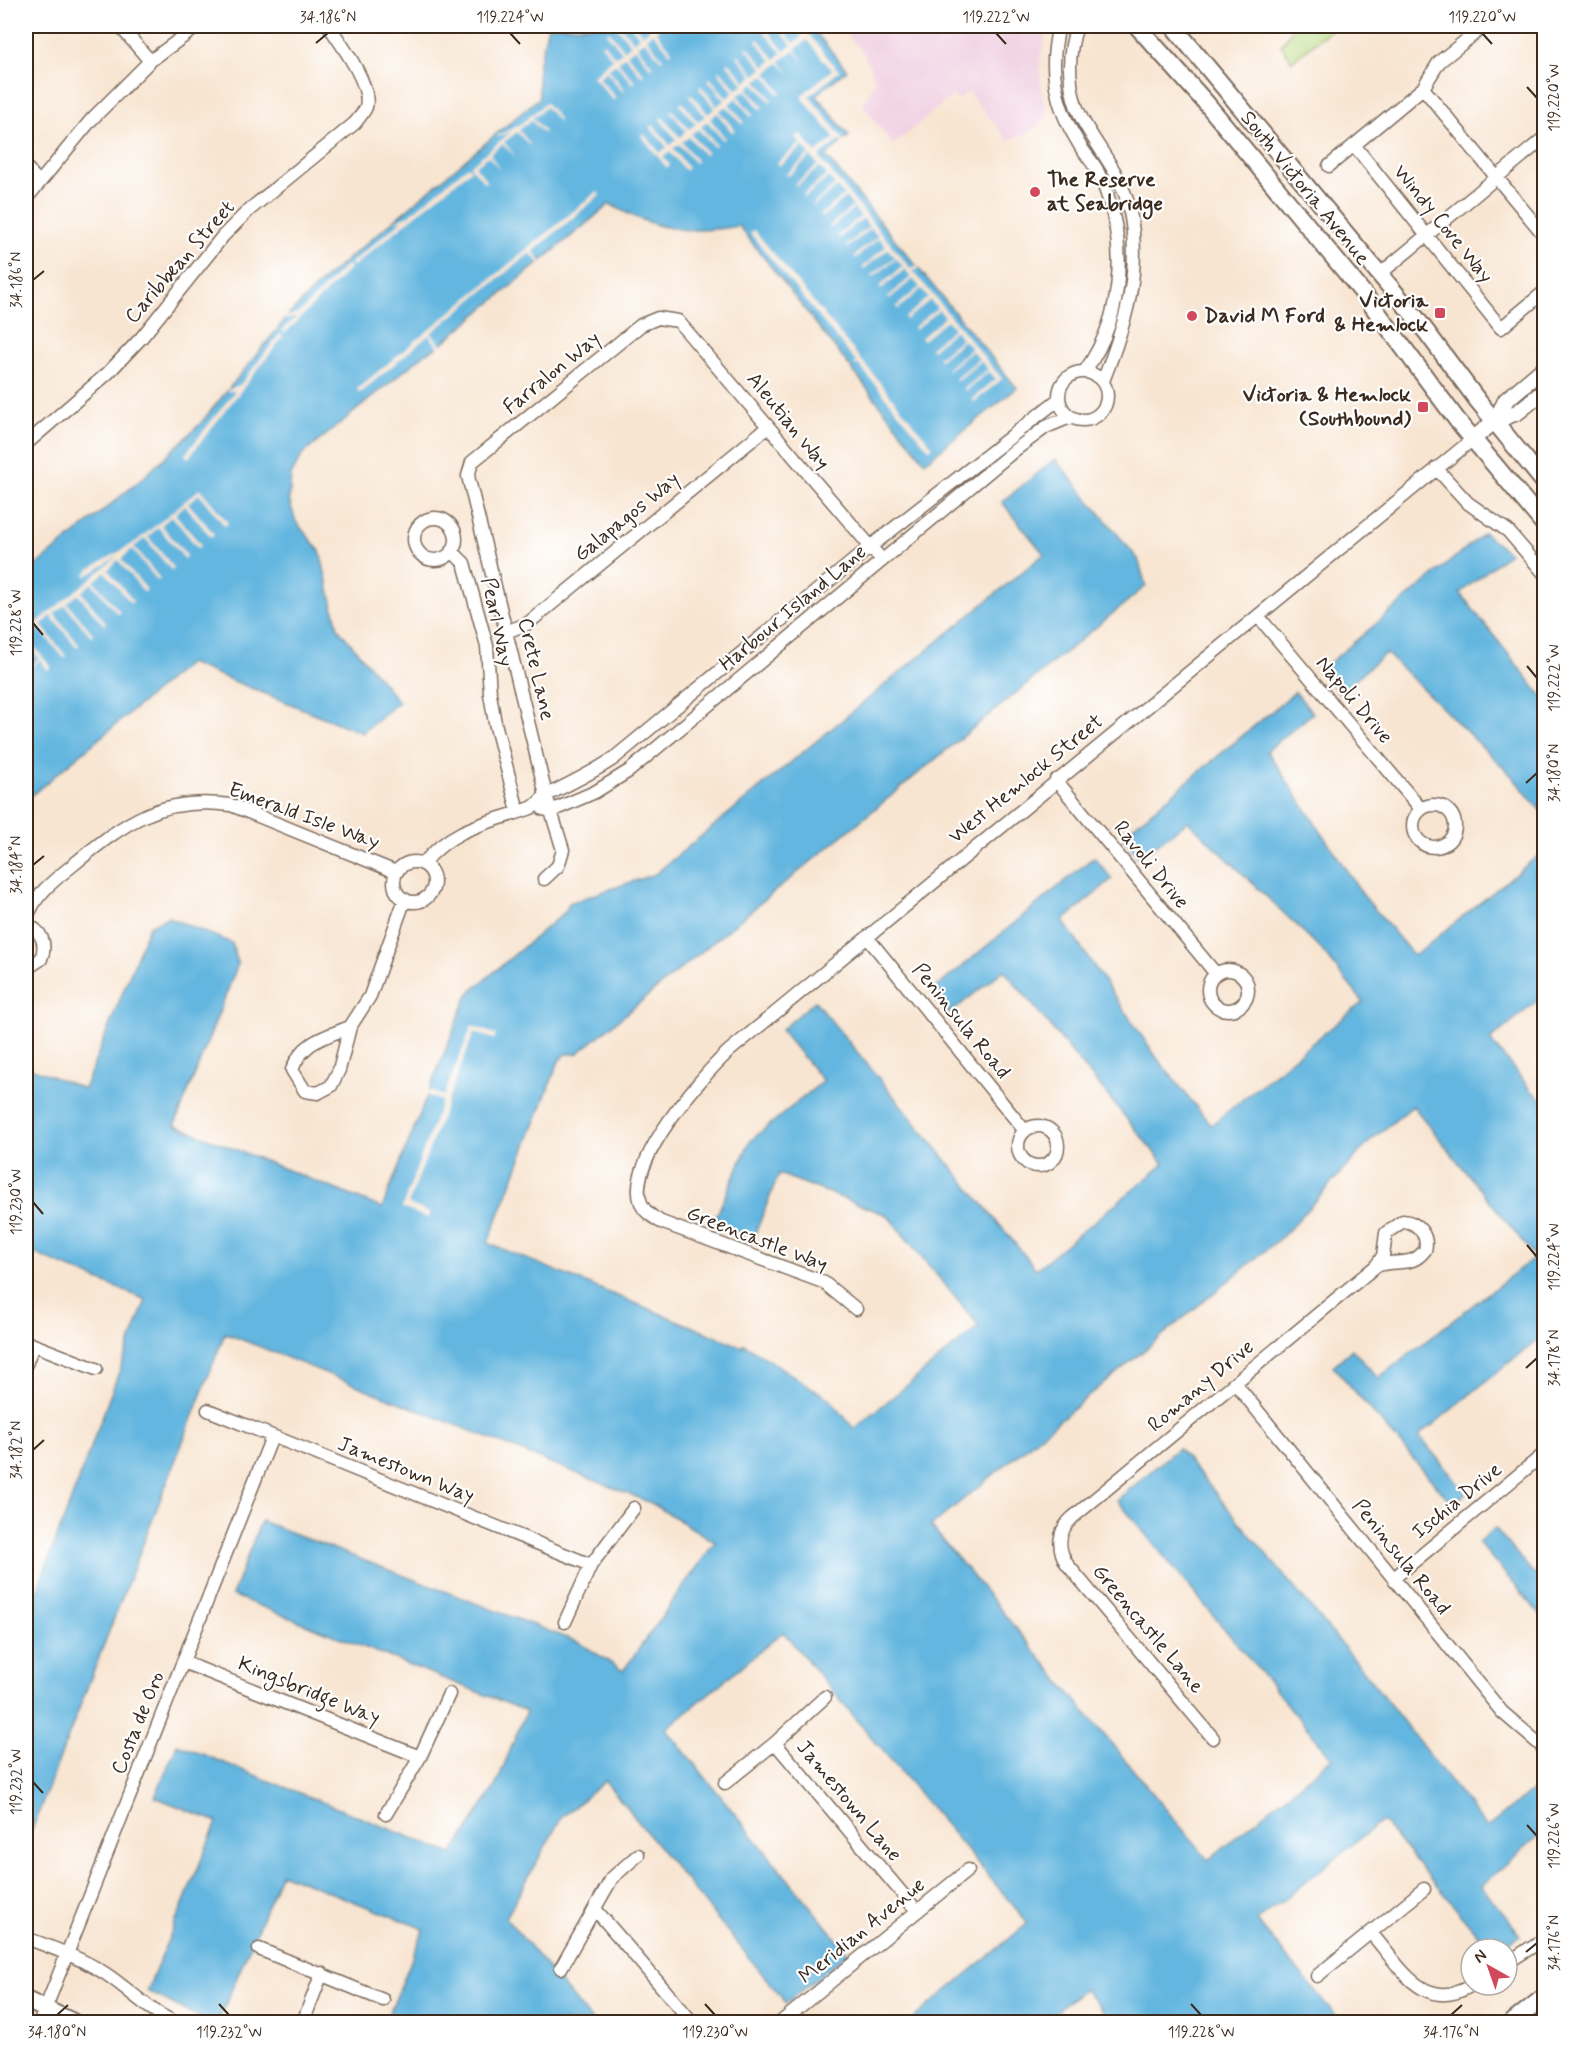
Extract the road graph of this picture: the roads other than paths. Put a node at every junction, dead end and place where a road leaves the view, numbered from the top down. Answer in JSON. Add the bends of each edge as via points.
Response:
{"nodes":[{"id":1,"x":120,"y":26,"type":"edge"},
{"id":2,"x":198,"y":26,"type":"edge"},
{"id":3,"x":329,"y":26,"type":"edge"},
{"id":4,"x":1059,"y":26,"type":"edge"},
{"id":5,"x":1077,"y":26,"type":"edge"},
{"id":6,"x":1137,"y":26,"type":"edge"},
{"id":7,"x":1173,"y":26,"type":"edge"},
{"id":8,"x":1484,"y":26,"type":"edge"},
{"id":9,"x":150,"y":61,"type":"junction"},
{"id":10,"x":1423,"y":88,"type":"junction"},
{"id":11,"x":1545,"y":138,"type":"edge"},
{"id":12,"x":1354,"y":145,"type":"junction"},
{"id":13,"x":1329,"y":166,"type":"dead end"},
{"id":14,"x":26,"y":167,"type":"edge"},
{"id":15,"x":1497,"y":177,"type":"junction"},
{"id":16,"x":39,"y":183,"type":"junction"},
{"id":17,"x":26,"y":199,"type":"edge"},
{"id":18,"x":1545,"y":235,"type":"edge"},
{"id":19,"x":1427,"y":236,"type":"junction"},
{"id":20,"x":1380,"y":274,"type":"junction"},
{"id":21,"x":1545,"y":292,"type":"edge"},
{"id":22,"x":658,"y":318,"type":"joint"},
{"id":23,"x":1545,"y":368,"type":"edge"},
{"id":24,"x":1085,"y":371,"type":"junction"},
{"id":25,"x":1103,"y":381,"type":"junction"},
{"id":26,"x":1545,"y":391,"type":"edge"},
{"id":27,"x":1059,"y":399,"type":"junction"},
{"id":28,"x":1070,"y":417,"type":"junction"},
{"id":29,"x":1495,"y":421,"type":"junction"},
{"id":30,"x":768,"y":427,"type":"junction"},
{"id":31,"x":28,"y":437,"type":"edge"},
{"id":32,"x":1473,"y":439,"type":"junction"},
{"id":33,"x":471,"y":462,"type":"joint"},
{"id":34,"x":1436,"y":468,"type":"junction"},
{"id":35,"x":1545,"y":482,"type":"edge"},
{"id":36,"x":1545,"y":524,"type":"edge"},
{"id":37,"x":870,"y":547,"type":"junction"},
{"id":38,"x":452,"y":551,"type":"dead end"},
{"id":39,"x":882,"y":560,"type":"junction"},
{"id":40,"x":1545,"y":573,"type":"edge"},
{"id":41,"x":1258,"y":616,"type":"junction"},
{"id":42,"x":508,"y":631,"type":"junction"},
{"id":43,"x":1056,"y":780,"type":"junction"},
{"id":44,"x":546,"y":795,"type":"junction"},
{"id":45,"x":533,"y":807,"type":"junction"},
{"id":46,"x":1421,"y":809,"type":"dead end"},
{"id":47,"x":518,"y":811,"type":"junction"},
{"id":48,"x":551,"y":811,"type":"junction"},
{"id":49,"x":423,"y":864,"type":"junction"},
{"id":50,"x":396,"y":872,"type":"junction"},
{"id":51,"x":544,"y":879,"type":"dead end"},
{"id":52,"x":405,"y":899,"type":"junction"},
{"id":53,"x":26,"y":923,"type":"edge"},
{"id":54,"x":867,"y":937,"type":"junction"},
{"id":55,"x":26,"y":969,"type":"edge"},
{"id":56,"x":1216,"y":974,"type":"dead end"},
{"id":57,"x":350,"y":1027,"type":"junction"},
{"id":58,"x":1025,"y":1131,"type":"dead end"},
{"id":59,"x":643,"y":1207,"type":"joint"},
{"id":60,"x":1376,"y":1266,"type":"junction"},
{"id":61,"x":856,"y":1308,"type":"dead end"},
{"id":62,"x":29,"y":1343,"type":"edge"},
{"id":63,"x":26,"y":1364,"type":"edge"},
{"id":64,"x":96,"y":1369,"type":"dead end"},
{"id":65,"x":1235,"y":1383,"type":"junction"},
{"id":66,"x":208,"y":1410,"type":"dead end"},
{"id":67,"x":272,"y":1437,"type":"junction"},
{"id":68,"x":1545,"y":1454,"type":"edge"},
{"id":69,"x":634,"y":1508,"type":"dead end"},
{"id":70,"x":1060,"y":1542,"type":"joint"},
{"id":71,"x":591,"y":1565,"type":"junction"},
{"id":72,"x":1394,"y":1578,"type":"junction"},
{"id":73,"x":565,"y":1622,"type":"dead end"},
{"id":74,"x":183,"y":1662,"type":"junction"},
{"id":75,"x":449,"y":1694,"type":"dead end"},
{"id":76,"x":825,"y":1697,"type":"dead end"},
{"id":77,"x":1213,"y":1738,"type":"dead end"},
{"id":78,"x":775,"y":1743,"type":"junction"},
{"id":79,"x":1545,"y":1748,"type":"edge"},
{"id":80,"x":420,"y":1757,"type":"junction"},
{"id":81,"x":726,"y":1783,"type":"dead end"},
{"id":82,"x":386,"y":1814,"type":"dead end"},
{"id":83,"x":638,"y":1855,"type":"dead end"},
{"id":84,"x":968,"y":1870,"type":"dead end"},
{"id":85,"x":1424,"y":1889,"type":"dead end"},
{"id":86,"x":596,"y":1909,"type":"junction"},
{"id":87,"x":916,"y":1911,"type":"junction"},
{"id":88,"x":1371,"y":1933,"type":"junction"},
{"id":89,"x":26,"y":1938,"type":"edge"},
{"id":90,"x":1545,"y":1939,"type":"edge"},
{"id":91,"x":260,"y":1949,"type":"dead end"},
{"id":92,"x":68,"y":1955,"type":"junction"},
{"id":93,"x":1519,"y":1955,"type":"edge"},
{"id":94,"x":561,"y":1968,"type":"dead end"},
{"id":95,"x":322,"y":1973,"type":"junction"},
{"id":96,"x":1317,"y":1976,"type":"dead end"},
{"id":97,"x":1459,"y":1991,"type":"edge"},
{"id":98,"x":1545,"y":1997,"type":"edge"},
{"id":99,"x":26,"y":2000,"type":"edge"},
{"id":100,"x":383,"y":2000,"type":"dead end"},
{"id":101,"x":42,"y":2015,"type":"edge"},
{"id":102,"x":73,"y":2022,"type":"edge"},
{"id":103,"x":174,"y":2022,"type":"edge"},
{"id":104,"x":303,"y":2022,"type":"edge"},
{"id":105,"x":692,"y":2022,"type":"edge"},
{"id":106,"x":781,"y":2022,"type":"edge"},
{"id":107,"x":1513,"y":2022,"type":"edge"}],
"edges":[{"from":1,"to":9,"type":"street"},
{"from":2,"to":9,"type":"street"},
{"from":3,"to":31,"type":"street","name":"Caribbean Street","via":[[367,94],[365,108],[355,123],[249,210],[108,373]]},
{"from":4,"to":24,"type":"street","via":[[1053,49],[1054,85],[1063,116],[1096,169],[1110,202],[1118,238],[1119,275],[1113,313],[1100,350]]},
{"from":5,"to":25,"type":"street","via":[[1069,52],[1072,87],[1082,118],[1118,176],[1130,210],[1135,246],[1134,283],[1126,317]]},
{"from":6,"to":32,"type":"main road","name":"South Victoria Avenue","via":[[1207,104],[1363,293]]},
{"from":7,"to":20,"type":"main road","name":"South Victoria Avenue"},
{"from":8,"to":10,"type":"street","via":[[1439,62]]},
{"from":9,"to":16,"type":"street","via":[[91,120]]},
{"from":10,"to":12,"type":"street"},
{"from":10,"to":15,"type":"street"},
{"from":11,"to":15,"type":"street"},
{"from":12,"to":13,"type":"street"},
{"from":12,"to":19,"type":"street","name":"Windy Cove Way"},
{"from":14,"to":16,"type":"street"},
{"from":15,"to":18,"type":"street"},
{"from":15,"to":19,"type":"street"},
{"from":16,"to":17,"type":"street"},
{"from":19,"to":20,"type":"street"},
{"from":19,"to":21,"type":"street","name":"Windy Cove Way","via":[[1501,328]]},
{"from":20,"to":29,"type":"main road","name":"South Victoria Avenue"},
{"from":22,"to":30,"type":"street","name":"Aleutian Way","via":[[678,321]]},
{"from":22,"to":33,"type":"street","name":"Farralon Way","via":[[641,325]]},
{"from":23,"to":29,"type":"street","name":"West Hemlock Street","via":[[1506,400]]},
{"from":24,"to":25,"type":"street"},
{"from":24,"to":27,"type":"street","via":[[1067,377]]},
{"from":25,"to":28,"type":"street","via":[[1107,401],[1100,414],[1085,420]]},
{"from":26,"to":29,"type":"street","name":"West Hemlock Street","via":[[1518,412]]},
{"from":27,"to":28,"type":"street"},
{"from":27,"to":37,"type":"street","name":"Harbour Island Lane"},
{"from":28,"to":39,"type":"street","name":"Harbour Island Lane","via":[[1046,427],[1015,450]]},
{"from":29,"to":32,"type":"street","name":"West Hemlock Street"},
{"from":29,"to":35,"type":"main road","name":"South Victoria Avenue"},
{"from":30,"to":37,"type":"street","name":"Aleutian Way"},
{"from":30,"to":42,"type":"street","name":"Galapagos Way","via":[[527,624]]},
{"from":32,"to":34,"type":"street","name":"West Hemlock Street"},
{"from":32,"to":36,"type":"main road","name":"South Victoria Avenue"},
{"from":33,"to":42,"type":"street","name":"Crete Lane","via":[[468,476]]},
{"from":34,"to":40,"type":"street","via":[[1468,503],[1508,531]]},
{"from":34,"to":41,"type":"street","name":"West Hemlock Street"},
{"from":37,"to":39,"type":"street","name":"Aleutian Way"},
{"from":37,"to":44,"type":"street","name":"Harbour Island Lane","via":[[613,759],[576,783]]},
{"from":38,"to":47,"type":"street","name":"Pearl Way","via":[[464,563],[487,646],[495,723]]},
{"from":39,"to":48,"type":"street","name":"Harbour Island Lane","via":[[629,771],[595,792]]},
{"from":41,"to":43,"type":"street","name":"West Hemlock Street"},
{"from":41,"to":46,"type":"street","name":"Napoli Drive"},
{"from":42,"to":44,"type":"street","name":"Crete Lane"},
{"from":43,"to":54,"type":"street","name":"West Hemlock Street"},
{"from":43,"to":56,"type":"street","name":"Ravoli Drive"},
{"from":44,"to":45,"type":"street","name":"Harbour Island Lane"},
{"from":44,"to":48,"type":"street","name":"Crete Lane"},
{"from":45,"to":47,"type":"street","name":"Harbour Island Lane"},
{"from":45,"to":48,"type":"street","name":"Harbour Island Lane"},
{"from":47,"to":49,"type":"street","name":"Harbour Island Lane","via":[[464,829],[436,848]]},
{"from":48,"to":51,"type":"street","name":"Crete Lane","via":[[563,850],[558,866]]},
{"from":49,"to":50,"type":"street","via":[[405,864]]},
{"from":49,"to":52,"type":"street","via":[[432,874],[430,894],[418,901]]},
{"from":50,"to":52,"type":"street","via":[[396,890]]},
{"from":50,"to":53,"type":"street","name":"Emerald Isle Way","via":[[231,806],[207,802],[182,804],[142,815],[118,828],[48,885],[30,908]]},
{"from":52,"to":57,"type":"street","via":[[370,996]]},
{"from":53,"to":55,"type":"street","name":"Emerald Isle Way","via":[[38,931],[44,945],[41,959]]},
{"from":54,"to":58,"type":"street","name":"Peninsula Road"},
{"from":54,"to":59,"type":"street","name":"West Hemlock Street","via":[[729,1051],[698,1082],[680,1104],[639,1176]]},
{"from":57,"to":57,"type":"street","via":[[310,1044],[297,1055],[292,1070],[304,1091],[318,1093],[331,1086],[342,1063]]},
{"from":59,"to":61,"type":"street","name":"Greencastle Way","via":[[661,1222],[823,1282]]},
{"from":60,"to":60,"type":"street","via":[[1413,1261],[1425,1250],[1424,1234],[1411,1222],[1397,1224],[1386,1233],[1383,1256]]},
{"from":60,"to":65,"type":"street","name":"Romany Drive"},
{"from":62,"to":63,"type":"street"},
{"from":62,"to":64,"type":"street"},
{"from":65,"to":70,"type":"street","name":"Romany Drive","via":[[1072,1518],[1062,1530]]},
{"from":65,"to":72,"type":"street","name":"Peninsula Road"},
{"from":66,"to":67,"type":"street","name":"Jamestown Way"},
{"from":67,"to":71,"type":"street","name":"Jamestown Way"},
{"from":67,"to":74,"type":"street","name":"Costa de Oro"},
{"from":68,"to":72,"type":"street","name":"Ischia Drive"},
{"from":69,"to":71,"type":"street"},
{"from":70,"to":77,"type":"street","name":"Greencastle Lane","via":[[1067,1564]]},
{"from":71,"to":73,"type":"street"},
{"from":72,"to":79,"type":"street","name":"Peninsula Road","via":[[1502,1712]]},
{"from":74,"to":80,"type":"street","name":"Kingsbridge Way"},
{"from":74,"to":92,"type":"street","name":"Costa de Oro"},
{"from":75,"to":80,"type":"street"},
{"from":76,"to":78,"type":"street","name":"Jamestown Lane"},
{"from":78,"to":81,"type":"street","name":"Jamestown Lane"},
{"from":78,"to":87,"type":"street","name":"Jamestown Lane"},
{"from":80,"to":82,"type":"street"},
{"from":83,"to":86,"type":"street","via":[[612,1878]]},
{"from":84,"to":87,"type":"street","name":"Meridian Avenue"},
{"from":85,"to":88,"type":"street"},
{"from":86,"to":94,"type":"street"},
{"from":86,"to":105,"type":"street"},
{"from":87,"to":106,"type":"street","name":"Meridian Avenue"},
{"from":88,"to":96,"type":"street"},
{"from":88,"to":97,"type":"street","via":[[1428,1993],[1448,1996]]},
{"from":89,"to":92,"type":"street"},
{"from":90,"to":93,"type":"street"},
{"from":91,"to":95,"type":"street"},
{"from":92,"to":101,"type":"street","name":"Costa de Oro"},
{"from":92,"to":103,"type":"street","via":[[106,1975],[144,2005]]},
{"from":95,"to":100,"type":"street"},
{"from":95,"to":104,"type":"street"},
{"from":98,"to":107,"type":"main road"},
{"from":99,"to":101,"type":"main road"},
{"from":101,"to":102,"type":"main road"}]}
